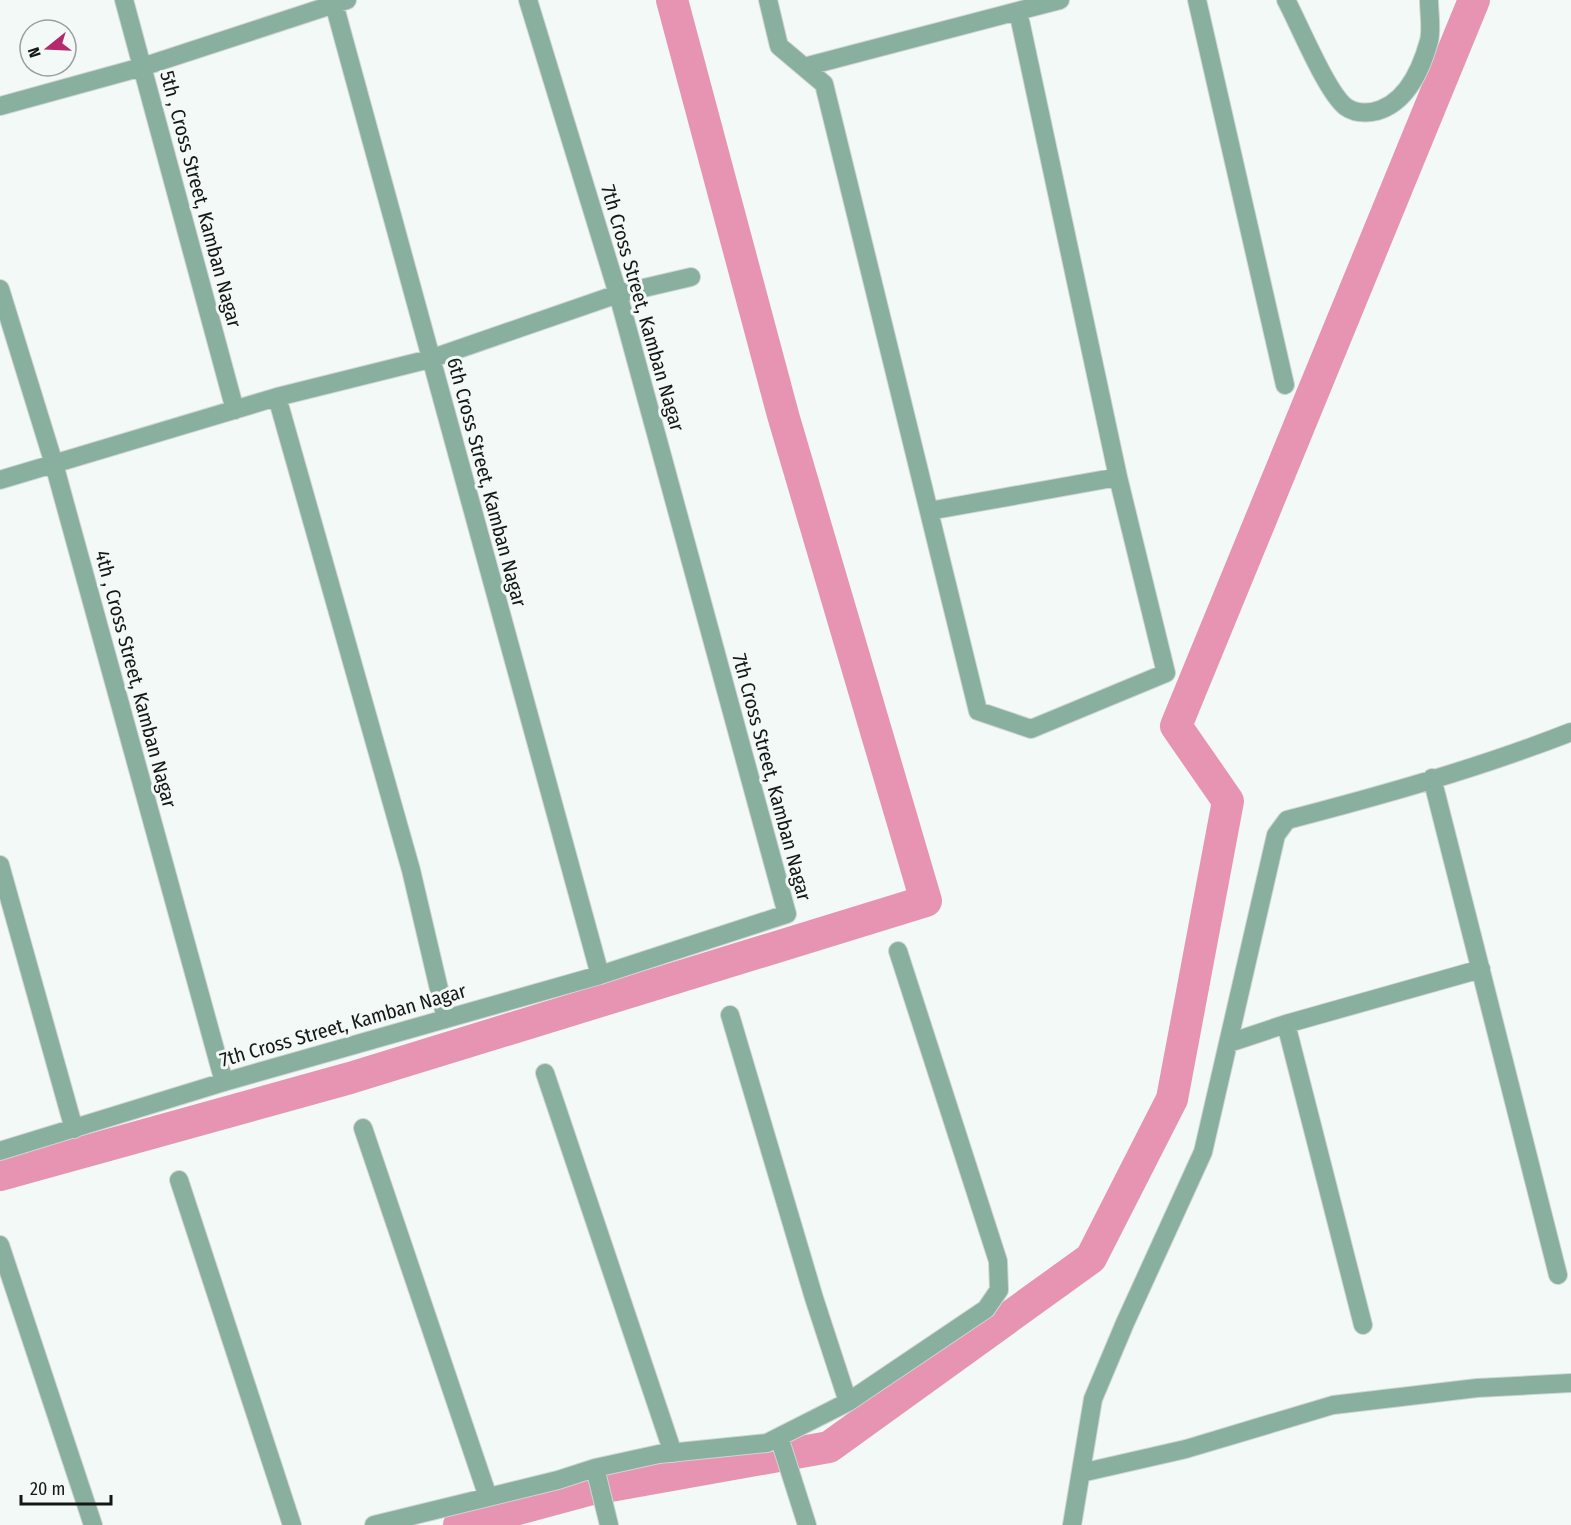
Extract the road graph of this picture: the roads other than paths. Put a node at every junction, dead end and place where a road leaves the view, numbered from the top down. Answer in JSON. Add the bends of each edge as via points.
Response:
{"nodes":[{"id":1,"x":124,"y":0,"type":"edge"},
{"id":2,"x":528,"y":0,"type":"edge"},
{"id":3,"x":768,"y":0,"type":"edge"},
{"id":4,"x":1060,"y":0,"type":"edge"},
{"id":5,"x":1197,"y":0,"type":"edge"},
{"id":6,"x":1286,"y":0,"type":"edge"},
{"id":7,"x":1429,"y":0,"type":"edge"},
{"id":8,"x":338,"y":1,"type":"edge"},
{"id":9,"x":1018,"y":11,"type":"junction"},
{"id":10,"x":142,"y":67,"type":"junction"},
{"id":11,"x":804,"y":67,"type":"junction"},
{"id":12,"x":0,"y":106,"type":"edge"},
{"id":13,"x":692,"y":277,"type":"dead end"},
{"id":14,"x":0,"y":289,"type":"edge"},
{"id":15,"x":618,"y":294,"type":"junction"},
{"id":16,"x":430,"y":359,"type":"junction"},
{"id":17,"x":1285,"y":385,"type":"dead end"},
{"id":18,"x":277,"y":397,"type":"junction"},
{"id":19,"x":235,"y":410,"type":"junction"},
{"id":20,"x":54,"y":464,"type":"junction"},
{"id":21,"x":1118,"y":477,"type":"junction"},
{"id":22,"x":0,"y":480,"type":"edge"},
{"id":23,"x":929,"y":511,"type":"junction"},
{"id":24,"x":1571,"y":732,"type":"edge"},
{"id":25,"x":1432,"y":778,"type":"junction"},
{"id":26,"x":0,"y":865,"type":"edge"},
{"id":27,"x":898,"y":951,"type":"dead end"},
{"id":28,"x":1481,"y":969,"type":"junction"},
{"id":29,"x":600,"y":975,"type":"junction"},
{"id":30,"x":730,"y":1015,"type":"dead end"},
{"id":31,"x":446,"y":1019,"type":"junction"},
{"id":32,"x":1287,"y":1024,"type":"junction"},
{"id":33,"x":1229,"y":1043,"type":"junction"},
{"id":34,"x":545,"y":1073,"type":"dead end"},
{"id":35,"x":224,"y":1082,"type":"junction"},
{"id":36,"x":363,"y":1128,"type":"dead end"},
{"id":37,"x":74,"y":1129,"type":"junction"},
{"id":38,"x":0,"y":1151,"type":"edge"},
{"id":39,"x":179,"y":1180,"type":"dead end"},
{"id":40,"x":0,"y":1245,"type":"edge"},
{"id":41,"x":1558,"y":1275,"type":"dead end"},
{"id":42,"x":1363,"y":1325,"type":"dead end"},
{"id":43,"x":1571,"y":1383,"type":"edge"},
{"id":44,"x":848,"y":1402,"type":"junction"},
{"id":45,"x":779,"y":1437,"type":"junction"},
{"id":46,"x":673,"y":1453,"type":"junction"},
{"id":47,"x":595,"y":1468,"type":"junction"},
{"id":48,"x":1081,"y":1473,"type":"junction"},
{"id":49,"x":488,"y":1497,"type":"junction"},
{"id":50,"x":425,"y":1519,"type":"edge"},
{"id":51,"x":608,"y":1521,"type":"edge"},
{"id":52,"x":93,"y":1525,"type":"edge"},
{"id":53,"x":292,"y":1525,"type":"edge"},
{"id":54,"x":374,"y":1525,"type":"edge"},
{"id":55,"x":807,"y":1525,"type":"edge"},
{"id":56,"x":1072,"y":1525,"type":"edge"}],
"edges":[{"from":1,"to":10,"type":"street","name":"5th , Cross Street, Kamban Nagar"},
{"from":2,"to":15,"type":"street","name":"7th Cross Street, Kamban Nagar"},
{"from":3,"to":11,"type":"street","via":[[779,46]]},
{"from":4,"to":9,"type":"street"},
{"from":5,"to":17,"type":"street"},
{"from":6,"to":7,"type":"street","via":[[1332,90],[1346,107],[1361,114],[1384,110],[1405,92],[1419,70],[1430,39]]},
{"from":8,"to":10,"type":"street"},
{"from":8,"to":16,"type":"street","name":"6th Cross Street, Kamban Nagar"},
{"from":9,"to":11,"type":"street"},
{"from":9,"to":21,"type":"street"},
{"from":10,"to":12,"type":"street"},
{"from":10,"to":19,"type":"street","name":"5th , Cross Street, Kamban Nagar"},
{"from":11,"to":23,"type":"street","via":[[824,84]]},
{"from":13,"to":15,"type":"street"},
{"from":14,"to":20,"type":"street","name":"4th , Cross Street, Kamban Nagar"},
{"from":15,"to":16,"type":"street"},
{"from":15,"to":29,"type":"street","name":"7th Cross Street, Kamban Nagar","via":[[787,914]]},
{"from":16,"to":18,"type":"street"},
{"from":16,"to":29,"type":"street","name":"6th Cross Street, Kamban Nagar"},
{"from":18,"to":19,"type":"street"},
{"from":18,"to":31,"type":"street","via":[[411,870]]},
{"from":19,"to":20,"type":"street"},
{"from":20,"to":22,"type":"street"},
{"from":20,"to":35,"type":"street","name":"4th , Cross Street, Kamban Nagar"},
{"from":21,"to":23,"type":"street"},
{"from":21,"to":23,"type":"street","via":[[1166,673],[1030,729],[978,711]]},
{"from":24,"to":25,"type":"street","via":[[1506,757]]},
{"from":25,"to":28,"type":"street"},
{"from":25,"to":33,"type":"street","via":[[1287,820],[1276,835]]},
{"from":26,"to":37,"type":"street"},
{"from":27,"to":44,"type":"street","via":[[998,1261],[999,1290],[986,1309]]},
{"from":28,"to":32,"type":"street"},
{"from":28,"to":41,"type":"street"},
{"from":29,"to":31,"type":"street","name":"7th Cross Street, Kamban Nagar"},
{"from":30,"to":44,"type":"street"},
{"from":31,"to":35,"type":"street","name":"7th Cross Street, Kamban Nagar"},
{"from":32,"to":33,"type":"street"},
{"from":32,"to":42,"type":"street"},
{"from":33,"to":48,"type":"street","via":[[1203,1152],[1093,1399]]},
{"from":34,"to":46,"type":"street"},
{"from":35,"to":37,"type":"street","name":"7th Cross Street, Kamban Nagar"},
{"from":36,"to":49,"type":"street"},
{"from":37,"to":38,"type":"street","name":"7th Cross Street, Kamban Nagar"},
{"from":39,"to":53,"type":"street"},
{"from":40,"to":52,"type":"street"},
{"from":43,"to":48,"type":"street","via":[[1477,1388],[1333,1405],[1186,1449]]},
{"from":44,"to":45,"type":"street"},
{"from":45,"to":46,"type":"street","via":[[767,1443]]},
{"from":45,"to":55,"type":"street"},
{"from":46,"to":47,"type":"street"},
{"from":47,"to":49,"type":"street"},
{"from":47,"to":51,"type":"street"},
{"from":48,"to":56,"type":"street"},
{"from":49,"to":50,"type":"street"},
{"from":50,"to":54,"type":"street"}]}
